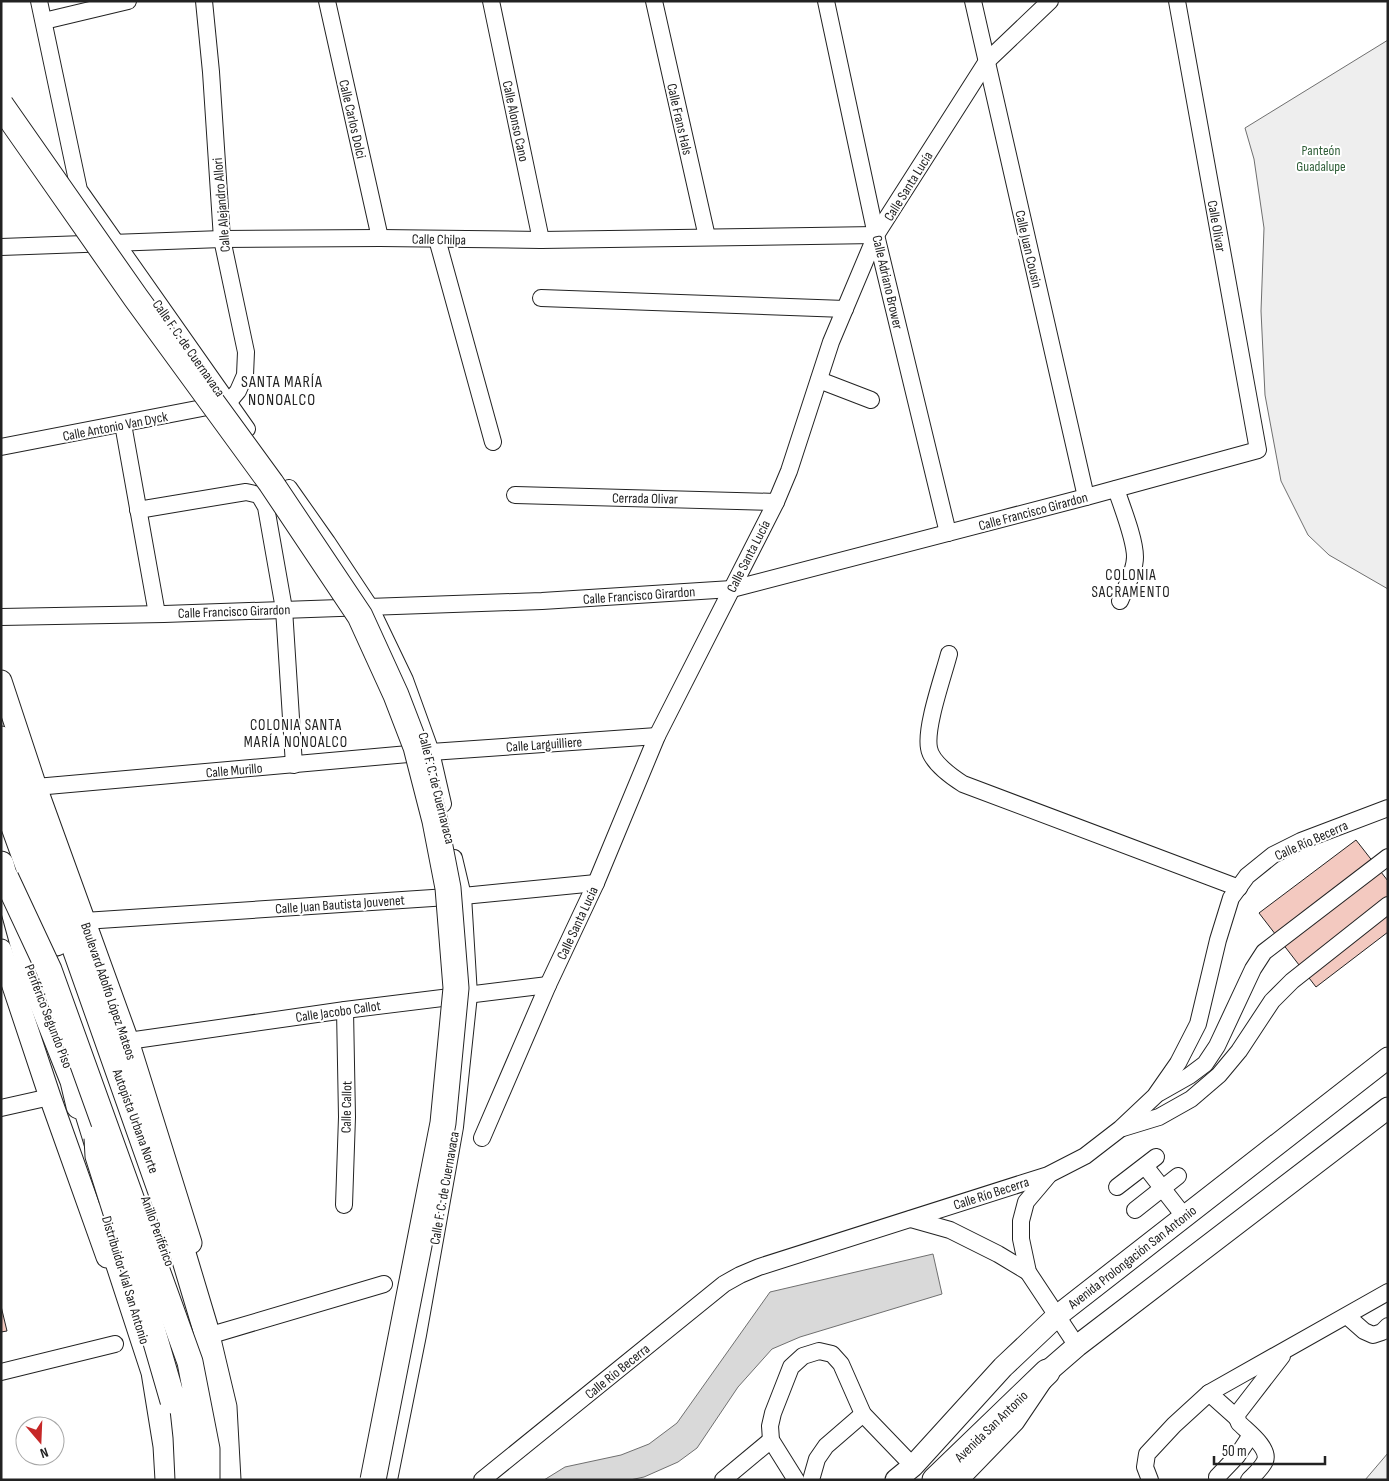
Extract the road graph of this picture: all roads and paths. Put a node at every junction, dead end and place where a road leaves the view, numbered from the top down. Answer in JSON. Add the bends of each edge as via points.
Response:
{"nodes":[{"id":1,"x":39,"y":1,"type":"edge"},
{"id":2,"x":128,"y":1,"type":"edge"},
{"id":3,"x":204,"y":1,"type":"edge"},
{"id":4,"x":327,"y":1,"type":"edge"},
{"id":5,"x":491,"y":1,"type":"edge"},
{"id":6,"x":654,"y":1,"type":"edge"},
{"id":7,"x":826,"y":1,"type":"edge"},
{"id":8,"x":973,"y":1,"type":"edge"},
{"id":9,"x":1050,"y":1,"type":"edge"},
{"id":10,"x":1177,"y":1,"type":"edge"},
{"id":11,"x":44,"y":21,"type":"junction"},
{"id":12,"x":987,"y":61,"type":"junction"},
{"id":13,"x":1,"y":105,"type":"edge"},
{"id":14,"x":876,"y":235,"type":"junction"},
{"id":15,"x":707,"y":237,"type":"junction"},
{"id":16,"x":380,"y":238,"type":"junction"},
{"id":17,"x":222,"y":239,"type":"junction"},
{"id":18,"x":437,"y":239,"type":"junction"},
{"id":19,"x":541,"y":240,"type":"junction"},
{"id":20,"x":115,"y":242,"type":"junction"},
{"id":21,"x":1,"y":247,"type":"edge"},
{"id":22,"x":540,"y":298,"type":"dead end"},
{"id":23,"x":845,"y":309,"type":"junction"},
{"id":24,"x":819,"y":380,"type":"junction"},
{"id":25,"x":871,"y":400,"type":"dead end"},
{"id":26,"x":228,"y":403,"type":"junction"},
{"id":27,"x":123,"y":424,"type":"junction"},
{"id":28,"x":494,"y":442,"type":"dead end"},
{"id":29,"x":1,"y":448,"type":"edge"},
{"id":30,"x":1258,"y":450,"type":"joint"},
{"id":31,"x":1116,"y":489,"type":"junction"},
{"id":32,"x":515,"y":495,"type":"dead end"},
{"id":33,"x":1086,"y":497,"type":"junction"},
{"id":34,"x":776,"y":502,"type":"junction"},
{"id":35,"x":138,"y":510,"type":"junction"},
{"id":36,"x":948,"y":533,"type":"junction"},
{"id":37,"x":732,"y":589,"type":"junction"},
{"id":38,"x":1120,"y":601,"type":"dead end"},
{"id":39,"x":370,"y":607,"type":"junction"},
{"id":40,"x":284,"y":609,"type":"junction"},
{"id":41,"x":157,"y":614,"type":"junction"},
{"id":42,"x":1,"y":617,"type":"edge"},
{"id":43,"x":949,"y":654,"type":"dead end"},
{"id":44,"x":1,"y":681,"type":"edge"},
{"id":45,"x":657,"y":736,"type":"junction"},
{"id":46,"x":1,"y":739,"type":"edge"},
{"id":47,"x":432,"y":752,"type":"junction"},
{"id":48,"x":294,"y":765,"type":"junction"},
{"id":49,"x":7,"y":780,"type":"edge"},
{"id":50,"x":36,"y":787,"type":"junction"},
{"id":51,"x":1388,"y":808,"type":"edge"},
{"id":52,"x":1,"y":840,"type":"edge"},
{"id":53,"x":1388,"y":857,"type":"edge"},
{"id":54,"x":4,"y":871,"type":"edge"},
{"id":55,"x":596,"y":883,"type":"junction"},
{"id":56,"x":1239,"y":888,"type":"junction"},
{"id":57,"x":463,"y":896,"type":"junction"},
{"id":58,"x":1388,"y":905,"type":"edge"},
{"id":59,"x":84,"y":921,"type":"junction"},
{"id":60,"x":1,"y":950,"type":"edge"},
{"id":61,"x":548,"y":985,"type":"junction"},
{"id":62,"x":469,"y":994,"type":"junction"},
{"id":63,"x":345,"y":1010,"type":"junction"},
{"id":64,"x":128,"y":1041,"type":"junction"},
{"id":65,"x":1388,"y":1059,"type":"edge"},
{"id":66,"x":73,"y":1081,"type":"junction"},
{"id":67,"x":1155,"y":1096,"type":"junction"},
{"id":68,"x":50,"y":1097,"type":"junction"},
{"id":69,"x":1,"y":1108,"type":"edge"},
{"id":70,"x":1388,"y":1108,"type":"edge"},
{"id":71,"x":1120,"y":1129,"type":"junction"},
{"id":72,"x":482,"y":1138,"type":"dead end"},
{"id":73,"x":1048,"y":1175,"type":"junction"},
{"id":74,"x":1178,"y":1176,"type":"dead end"},
{"id":75,"x":1117,"y":1187,"type":"dead end"},
{"id":76,"x":1162,"y":1188,"type":"junction"},
{"id":77,"x":344,"y":1205,"type":"dead end"},
{"id":78,"x":1135,"y":1210,"type":"dead end"},
{"id":79,"x":1184,"y":1216,"type":"junction"},
{"id":80,"x":912,"y":1219,"type":"junction"},
{"id":81,"x":1028,"y":1272,"type":"junction"},
{"id":82,"x":384,"y":1284,"type":"dead end"},
{"id":83,"x":1388,"y":1292,"type":"edge"},
{"id":84,"x":1057,"y":1316,"type":"junction"},
{"id":85,"x":1346,"y":1316,"type":"junction"},
{"id":86,"x":1388,"y":1326,"type":"edge"},
{"id":87,"x":218,"y":1332,"type":"junction"},
{"id":88,"x":115,"y":1344,"type":"dead end"},
{"id":89,"x":1077,"y":1346,"type":"junction"},
{"id":90,"x":1286,"y":1351,"type":"junction"},
{"id":91,"x":1,"y":1372,"type":"edge"},
{"id":92,"x":1047,"y":1372,"type":"junction"},
{"id":93,"x":1209,"y":1393,"type":"junction"},
{"id":94,"x":185,"y":1403,"type":"junction"},
{"id":95,"x":863,"y":1414,"type":"junction"},
{"id":96,"x":1237,"y":1418,"type":"junction"},
{"id":97,"x":1251,"y":1435,"type":"junction"},
{"id":98,"x":771,"y":1440,"type":"junction"},
{"id":99,"x":913,"y":1466,"type":"junction"},
{"id":100,"x":1217,"y":1477,"type":"dead end"},
{"id":101,"x":730,"y":1478,"type":"edge"},
{"id":102,"x":156,"y":1480,"type":"edge"},
{"id":103,"x":168,"y":1480,"type":"edge"},
{"id":104,"x":175,"y":1480,"type":"edge"},
{"id":105,"x":182,"y":1480,"type":"edge"},
{"id":106,"x":188,"y":1480,"type":"edge"},
{"id":107,"x":199,"y":1480,"type":"edge"},
{"id":108,"x":207,"y":1480,"type":"edge"},
{"id":109,"x":216,"y":1480,"type":"edge"},
{"id":110,"x":228,"y":1480,"type":"edge"},
{"id":111,"x":238,"y":1480,"type":"edge"},
{"id":112,"x":374,"y":1480,"type":"edge"},
{"id":113,"x":389,"y":1480,"type":"edge"},
{"id":114,"x":482,"y":1480,"type":"edge"},
{"id":115,"x":796,"y":1480,"type":"edge"},
{"id":116,"x":811,"y":1480,"type":"edge"},
{"id":117,"x":896,"y":1480,"type":"edge"},
{"id":118,"x":935,"y":1480,"type":"edge"},
{"id":119,"x":957,"y":1480,"type":"edge"},
{"id":120,"x":1150,"y":1480,"type":"edge"},
{"id":121,"x":1250,"y":1480,"type":"edge"}],
"edges":[{"from":1,"to":11,"type":"street"},
{"from":2,"to":11,"type":"street"},
{"from":3,"to":17,"type":"street","name":"Calle Alejandro Allori"},
{"from":4,"to":16,"type":"street","name":"Calle Carlos Dolci"},
{"from":5,"to":19,"type":"street","name":"Calle Alonso Cano"},
{"from":6,"to":15,"type":"street","name":"Calle Frans Hals"},
{"from":7,"to":14,"type":"street","name":"Calle Adriano Brower"},
{"from":8,"to":12,"type":"street","name":"Calle Juan Cousin"},
{"from":9,"to":12,"type":"street","name":"Calle Santa Lucía"},
{"from":10,"to":30,"type":"street","name":"Calle Olivar"},
{"from":11,"to":20,"type":"street","name":"Calle F. C. de Cuernavaca","via":[[79,190]]},
{"from":12,"to":14,"type":"street","name":"Calle Santa Lucía"},
{"from":12,"to":33,"type":"street","name":"Calle Juan Cousin"},
{"from":13,"to":112,"type":"highway","bridge":true,"via":[[271,483],[360,616],[416,747],[448,888],[456,988],[443,1123]]},
{"from":14,"to":15,"type":"street","name":"Calle Chilpa"},
{"from":14,"to":23,"type":"street","name":"Calle Santa Lucía"},
{"from":14,"to":36,"type":"street","name":"Calle Adriano Brower"},
{"from":15,"to":19,"type":"street","name":"Calle Chilpa"},
{"from":16,"to":17,"type":"street","name":"Calle Chilpa"},
{"from":16,"to":18,"type":"street","name":"Calle Chilpa"},
{"from":17,"to":20,"type":"street","name":"Calle Chilpa"},
{"from":17,"to":26,"type":"street","name":"Calle Alejandro Allori","via":[[246,352],[245,375],[238,392]]},
{"from":18,"to":19,"type":"street","name":"Calle Chilpa"},
{"from":18,"to":28,"type":"street"},
{"from":20,"to":21,"type":"street","name":"Calle Chilpa"},
{"from":20,"to":26,"type":"street","name":"Calle F. C. de Cuernavaca"},
{"from":22,"to":23,"type":"street"},
{"from":23,"to":24,"type":"street","name":"Calle Santa Lucía"},
{"from":24,"to":25,"type":"street"},
{"from":24,"to":34,"type":"street","name":"Calle Santa Lucía"},
{"from":26,"to":27,"type":"street","name":"Calle Antonio Van Dyck"},
{"from":26,"to":39,"type":"street","name":"Calle F. C. de Cuernavaca"},
{"from":27,"to":29,"type":"street","name":"Calle Antonio Van Dyck"},
{"from":27,"to":35,"type":"street"},
{"from":30,"to":31,"type":"street","name":"Calle Francisco Girardon"},
{"from":31,"to":33,"type":"street","name":"Calle Francisco Girardon"},
{"from":31,"to":38,"type":"street","via":[[1135,557]]},
{"from":32,"to":34,"type":"street","name":"Cerrada Olivar"},
{"from":33,"to":36,"type":"street","name":"Calle Francisco Girardon"},
{"from":34,"to":37,"type":"street","name":"Calle Santa Lucía"},
{"from":35,"to":40,"type":"street","via":[[246,492],[259,495],[266,506]]},
{"from":35,"to":41,"type":"street"},
{"from":36,"to":37,"type":"street","name":"Calle Francisco Girardon"},
{"from":37,"to":39,"type":"street","name":"Calle Francisco Girardon","via":[[542,601]]},
{"from":37,"to":45,"type":"street","name":"Calle Santa Lucía"},
{"from":39,"to":40,"type":"street","name":"Calle Francisco Girardon"},
{"from":39,"to":47,"type":"street","name":"Calle F. C. de Cuernavaca","via":[[405,680]]},
{"from":40,"to":41,"type":"street","name":"Calle Francisco Girardon"},
{"from":40,"to":48,"type":"street"},
{"from":41,"to":42,"type":"street","name":"Calle Francisco Girardon"},
{"from":43,"to":56,"type":"street","via":[[930,724],[929,750],[944,771],[963,784]]},
{"from":44,"to":50,"type":"main road","name":"Boulevard Adolfo López Mateos"},
{"from":45,"to":47,"type":"street","name":"Calle Larguilliere"},
{"from":45,"to":55,"type":"street","name":"Calle Santa Lucía"},
{"from":46,"to":49,"type":"highway"},
{"from":47,"to":48,"type":"street","name":"Calle Murillo"},
{"from":47,"to":57,"type":"street","name":"Calle F. C. de Cuernavaca"},
{"from":48,"to":50,"type":"street","name":"Calle Murillo"},
{"from":49,"to":109,"type":"highway","name":"Anillo Periférico","via":[[188,1317],[218,1449]]},
{"from":49,"to":110,"type":"highway","name":"Autopista Urbana Norte","via":[[184,1257],[224,1407]]},
{"from":50,"to":59,"type":"main road","name":"Boulevard Adolfo López Mateos"},
{"from":51,"to":56,"type":"street","name":"Calle Río Becerra","via":[[1273,855],[1247,876]]},
{"from":52,"to":105,"type":"highway","via":[[157,1333],[176,1409]]},
{"from":53,"to":67,"type":"street","via":[[1264,952],[1205,1064]]},
{"from":54,"to":66,"type":"highway","name":"Periférico Segundo Piso","bridge":true,"via":[[32,977]]},
{"from":54,"to":94,"type":"highway","bridge":true,"via":[[49,970],[190,1362]]},
{"from":55,"to":57,"type":"street","name":"Calle Juan Bautista Jouvenet"},
{"from":55,"to":61,"type":"street","name":"Calle Santa Lucía"},
{"from":56,"to":67,"type":"street","name":"Calle Río Becerra","via":[[1231,898],[1218,940],[1198,1024],[1178,1063]]},
{"from":57,"to":59,"type":"street","name":"Calle Juan Bautista Jouvenet"},
{"from":57,"to":62,"type":"street","name":"Calle F. C. de Cuernavaca"},
{"from":58,"to":71,"type":"street","via":[[1292,981],[1272,1001],[1224,1069],[1191,1099],[1159,1118]]},
{"from":59,"to":64,"type":"main road","name":"Boulevard Adolfo López Mateos"},
{"from":60,"to":68,"type":"main road"},
{"from":61,"to":62,"type":"street","name":"Calle Jacobo Callot"},
{"from":61,"to":72,"type":"street","name":"Calle Santa Lucía"},
{"from":62,"to":63,"type":"street","name":"Calle Jacobo Callot"},
{"from":62,"to":113,"type":"street","name":"Calle F. C. de Cuernavaca","via":[[455,1127]]},
{"from":63,"to":64,"type":"street","name":"Calle Jacobo Callot"},
{"from":63,"to":77,"type":"street","name":"Calle Callot","via":[[347,1117]]},
{"from":64,"to":87,"type":"main road","name":"Boulevard Adolfo López Mateos"},
{"from":65,"to":79,"type":"main road","name":"Avenida Prolongación San Antonio"},
{"from":66,"to":94,"type":"highway","bridge":true,"via":[[98,1139],[98,1156],[144,1301]]},
{"from":66,"to":103,"type":"highway","name":"Distribuidor Vial San Antonio","via":[[117,1259],[154,1372]]},
{"from":67,"to":71,"type":"street","name":"Calle Río Becerra"},
{"from":68,"to":69,"type":"street"},
{"from":68,"to":102,"type":"main road","via":[[136,1340],[156,1434]]},
{"from":70,"to":89,"type":"main road"},
{"from":71,"to":73,"type":"street","name":"Calle Río Becerra","via":[[1086,1156]]},
{"from":73,"to":80,"type":"street","name":"Calle Río Becerra"},
{"from":73,"to":81,"type":"street","via":[[1031,1194],[1022,1212],[1021,1239]]},
{"from":74,"to":76,"type":"street"},
{"from":75,"to":76,"type":"street","via":[[1150,1162]]},
{"from":76,"to":78,"type":"street"},
{"from":76,"to":79,"type":"street"},
{"from":79,"to":84,"type":"main road","name":"Avenida Prolongación San Antonio"},
{"from":80,"to":81,"type":"street","via":[[950,1230]]},
{"from":80,"to":114,"type":"street","name":"Calle Río Becerra","via":[[759,1267],[724,1284]]},
{"from":81,"to":84,"type":"street"},
{"from":82,"to":87,"type":"street"},
{"from":83,"to":85,"type":"street"},
{"from":84,"to":89,"type":"street"},
{"from":84,"to":99,"type":"main road","name":"Avenida Prolongación San Antonio","via":[[1003,1367]]},
{"from":85,"to":86,"type":"street","via":[[1373,1335]]},
{"from":85,"to":90,"type":"street"},
{"from":87,"to":111,"type":"main road","name":"Boulevard Adolfo López Mateos","via":[[234,1394]]},
{"from":88,"to":91,"type":"street"},
{"from":89,"to":92,"type":"main road"},
{"from":90,"to":93,"type":"street"},
{"from":90,"to":96,"type":"street"},
{"from":92,"to":118,"type":"highway","name":"Avenida San Antonio"},
{"from":92,"to":119,"type":"main road","via":[[1014,1422]]},
{"from":93,"to":96,"type":"street"},
{"from":93,"to":120,"type":"street","via":[[1147,1454],[1145,1466]]},
{"from":94,"to":104,"type":"highway"},
{"from":94,"to":106,"type":"highway","bridge":true},
{"from":94,"to":107,"type":"highway","via":[[199,1445]]},
{"from":94,"to":108,"type":"highway","bridge":true,"via":[[207,1449]]},
{"from":95,"to":98,"type":"street","via":[[841,1364],[832,1354],[819,1351],[803,1356],[791,1367],[771,1420]]},
{"from":95,"to":99,"type":"street"},
{"from":95,"to":116,"type":"street","via":[[826,1446],[817,1459]]},
{"from":96,"to":97,"type":"street"},
{"from":97,"to":100,"type":"street"},
{"from":97,"to":121,"type":"street","via":[[1266,1455]]},
{"from":98,"to":101,"type":"street"},
{"from":98,"to":115,"type":"street"},
{"from":99,"to":117,"type":"main road","name":"Avenida Prolongación San Antonio"}]}
